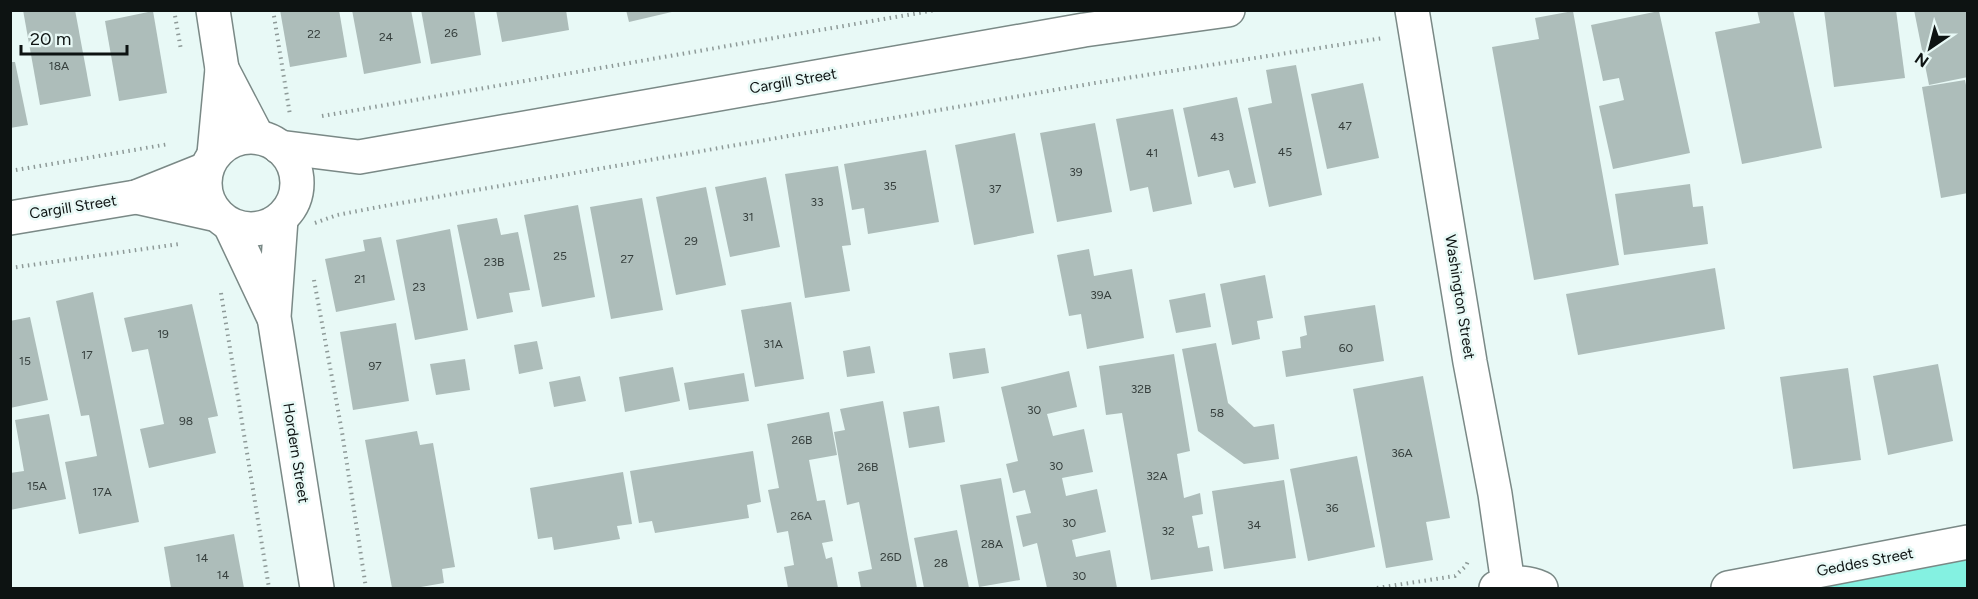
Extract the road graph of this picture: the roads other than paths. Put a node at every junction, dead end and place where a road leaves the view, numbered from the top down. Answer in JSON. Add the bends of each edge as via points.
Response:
{"nodes":[{"id":1,"x":213,"y":10,"type":"edge"},
{"id":2,"x":1228,"y":10,"type":"edge"},
{"id":3,"x":1412,"y":10,"type":"edge"},
{"id":4,"x":222,"y":69,"type":"junction"},
{"id":5,"x":276,"y":135,"type":"junction"},
{"id":6,"x":359,"y":157,"type":"junction"},
{"id":7,"x":210,"y":162,"type":"junction"},
{"id":8,"x":136,"y":197,"type":"junction"},
{"id":9,"x":288,"y":208,"type":"junction"},
{"id":10,"x":10,"y":218,"type":"edge"},
{"id":11,"x":224,"y":220,"type":"junction"},
{"id":12,"x":274,"y":317,"type":"junction"},
{"id":13,"x":1968,"y":542,"type":"edge"},
{"id":14,"x":1502,"y":586,"type":"edge"},
{"id":15,"x":317,"y":588,"type":"edge"},
{"id":16,"x":1541,"y":588,"type":"edge"},
{"id":17,"x":1728,"y":588,"type":"edge"}],
"edges":[{"from":1,"to":4,"type":"street"},
{"from":2,"to":6,"type":"street","name":"Cargill Street","via":[[1084,30]]},
{"from":3,"to":14,"type":"street","name":"Washington Street","via":[[1495,494]]},
{"from":4,"to":5,"type":"street"},
{"from":4,"to":7,"type":"street"},
{"from":5,"to":6,"type":"street","name":"Cargill Street"},
{"from":5,"to":7,"type":"street","via":[[241,137],[226,144]]},
{"from":5,"to":9,"type":"street","via":[[295,165],[298,181]]},
{"from":6,"to":9,"type":"street","name":"Cargill Street"},
{"from":7,"to":8,"type":"street","name":"Cargill Street"},
{"from":7,"to":11,"type":"street","via":[[205,185],[208,201]]},
{"from":8,"to":10,"type":"street","name":"Cargill Street"},
{"from":8,"to":11,"type":"street","name":"Cargill Street"},
{"from":9,"to":11,"type":"street","via":[[262,229],[245,230]]},
{"from":9,"to":12,"type":"street","name":"Hordern Street"},
{"from":11,"to":12,"type":"street","name":"Hordern Street"},
{"from":12,"to":15,"type":"street","name":"Hordern Street"},
{"from":13,"to":17,"type":"street","name":"Geddes Street"},
{"from":14,"to":16,"type":"street","via":[[1520,582]]}]}
